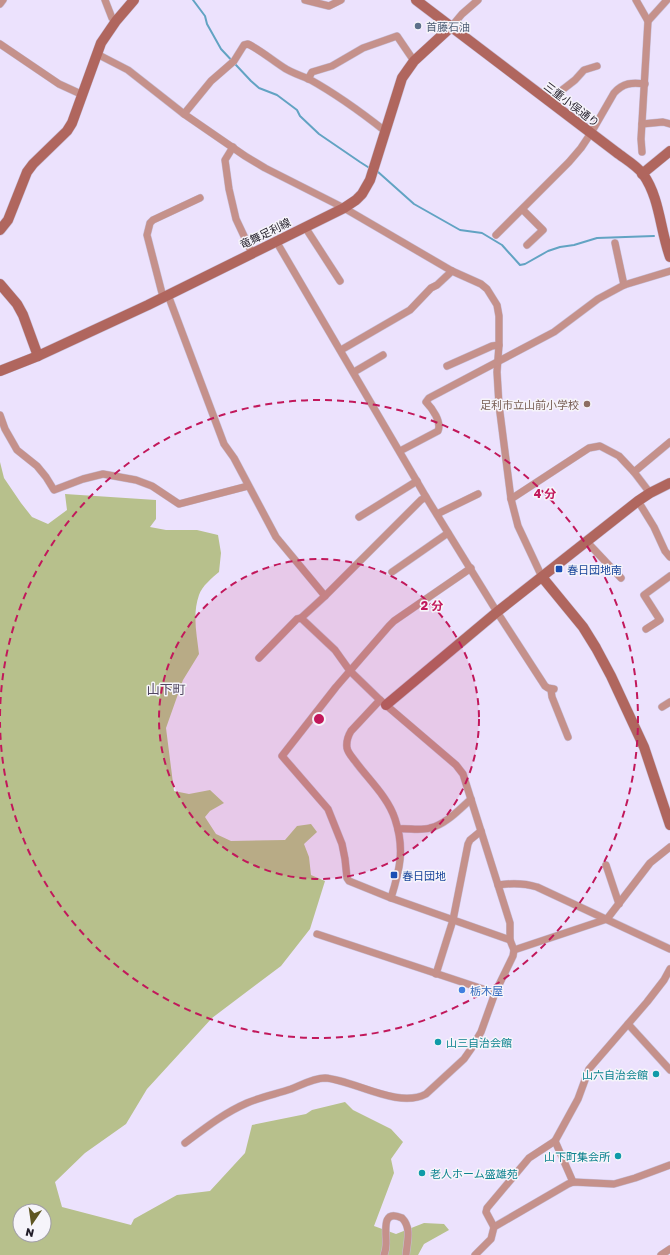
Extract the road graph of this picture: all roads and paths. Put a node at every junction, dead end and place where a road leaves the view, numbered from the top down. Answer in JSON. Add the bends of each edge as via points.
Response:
{"nodes":[{"id":1,"x":3,"y":0,"type":"edge"},
{"id":2,"x":105,"y":0,"type":"edge"},
{"id":3,"x":134,"y":0,"type":"edge"},
{"id":4,"x":305,"y":0,"type":"edge"},
{"id":5,"x":341,"y":0,"type":"edge"},
{"id":6,"x":416,"y":0,"type":"edge"},
{"id":7,"x":478,"y":0,"type":"edge"},
{"id":8,"x":636,"y":0,"type":"edge"},
{"id":9,"x":667,"y":0,"type":"edge"},
{"id":10,"x":0,"y":4,"type":"edge"},
{"id":11,"x":116,"y":21,"type":"junction"},
{"id":12,"x":648,"y":21,"type":"junction"},
{"id":13,"x":451,"y":27,"type":"junction"},
{"id":14,"x":0,"y":44,"type":"edge"},
{"id":15,"x":97,"y":54,"type":"junction"},
{"id":16,"x":414,"y":61,"type":"junction"},
{"id":17,"x":597,"y":66,"type":"dead end"},
{"id":18,"x":308,"y":79,"type":"junction"},
{"id":19,"x":645,"y":84,"type":"junction"},
{"id":20,"x":83,"y":95,"type":"junction"},
{"id":21,"x":548,"y":101,"type":"junction"},
{"id":22,"x":184,"y":114,"type":"junction"},
{"id":23,"x":642,"y":124,"type":"junction"},
{"id":24,"x":670,"y":124,"type":"edge"},
{"id":25,"x":385,"y":131,"type":"junction"},
{"id":26,"x":591,"y":133,"type":"junction"},
{"id":27,"x":670,"y":144,"type":"edge"},
{"id":28,"x":233,"y":147,"type":"junction"},
{"id":29,"x":642,"y":152,"type":"dead end"},
{"id":30,"x":668,"y":153,"type":"edge"},
{"id":31,"x":642,"y":174,"type":"junction"},
{"id":32,"x":200,"y":198,"type":"dead end"},
{"id":33,"x":344,"y":208,"type":"junction"},
{"id":34,"x":523,"y":210,"type":"junction"},
{"id":35,"x":306,"y":227,"type":"junction"},
{"id":36,"x":0,"y":230,"type":"edge"},
{"id":37,"x":496,"y":236,"type":"dead end"},
{"id":38,"x":276,"y":241,"type":"junction"},
{"id":39,"x":615,"y":243,"type":"dead end"},
{"id":40,"x":527,"y":245,"type":"dead end"},
{"id":41,"x":252,"y":253,"type":"junction"},
{"id":42,"x":670,"y":257,"type":"edge"},
{"id":43,"x":452,"y":271,"type":"junction"},
{"id":44,"x":670,"y":271,"type":"edge"},
{"id":45,"x":340,"y":281,"type":"dead end"},
{"id":46,"x":0,"y":284,"type":"edge"},
{"id":47,"x":624,"y":285,"type":"junction"},
{"id":48,"x":166,"y":296,"type":"junction"},
{"id":49,"x":499,"y":345,"type":"junction"},
{"id":50,"x":341,"y":350,"type":"junction"},
{"id":51,"x":383,"y":355,"type":"dead end"},
{"id":52,"x":38,"y":356,"type":"junction"},
{"id":53,"x":498,"y":362,"type":"junction"},
{"id":54,"x":447,"y":366,"type":"dead end"},
{"id":55,"x":0,"y":371,"type":"edge"},
{"id":56,"x":354,"y":372,"type":"junction"},
{"id":57,"x":0,"y":415,"type":"edge"},
{"id":58,"x":670,"y":442,"type":"edge"},
{"id":59,"x":400,"y":451,"type":"junction"},
{"id":60,"x":634,"y":472,"type":"junction"},
{"id":61,"x":417,"y":481,"type":"junction"},
{"id":62,"x":670,"y":483,"type":"edge"},
{"id":63,"x":248,"y":486,"type":"junction"},
{"id":64,"x":650,"y":493,"type":"junction"},
{"id":65,"x":478,"y":494,"type":"dead end"},
{"id":66,"x":426,"y":497,"type":"junction"},
{"id":67,"x":511,"y":499,"type":"junction"},
{"id":68,"x":638,"y":501,"type":"junction"},
{"id":69,"x":437,"y":514,"type":"junction"},
{"id":70,"x":359,"y":517,"type":"dead end"},
{"id":71,"x":448,"y":533,"type":"junction"},
{"id":72,"x":587,"y":542,"type":"junction"},
{"id":73,"x":670,"y":557,"type":"edge"},
{"id":74,"x":471,"y":568,"type":"junction"},
{"id":75,"x":392,"y":572,"type":"dead end"},
{"id":76,"x":670,"y":576,"type":"edge"},
{"id":77,"x":542,"y":577,"type":"junction"},
{"id":78,"x":621,"y":578,"type":"dead end"},
{"id":79,"x":325,"y":596,"type":"junction"},
{"id":80,"x":497,"y":612,"type":"junction"},
{"id":81,"x":301,"y":618,"type":"junction"},
{"id":82,"x":646,"y":629,"type":"dead end"},
{"id":83,"x":259,"y":658,"type":"dead end"},
{"id":84,"x":350,"y":670,"type":"junction"},
{"id":85,"x":383,"y":702,"type":"junction"},
{"id":86,"x":670,"y":702,"type":"edge"},
{"id":87,"x":662,"y":707,"type":"dead end"},
{"id":88,"x":568,"y":737,"type":"dead end"},
{"id":89,"x":471,"y":799,"type":"junction"},
{"id":90,"x":670,"y":825,"type":"edge"},
{"id":91,"x":398,"y":829,"type":"junction"},
{"id":92,"x":481,"y":831,"type":"junction"},
{"id":93,"x":670,"y":847,"type":"edge"},
{"id":94,"x":606,"y":865,"type":"dead end"},
{"id":95,"x":498,"y":885,"type":"junction"},
{"id":96,"x":391,"y":898,"type":"junction"},
{"id":97,"x":619,"y":904,"type":"junction"},
{"id":98,"x":453,"y":920,"type":"junction"},
{"id":99,"x":607,"y":920,"type":"junction"},
{"id":100,"x":317,"y":934,"type":"dead end"},
{"id":101,"x":510,"y":940,"type":"junction"},
{"id":102,"x":670,"y":949,"type":"edge"},
{"id":103,"x":514,"y":950,"type":"junction"},
{"id":104,"x":670,"y":969,"type":"edge"},
{"id":105,"x":436,"y":974,"type":"junction"},
{"id":106,"x":495,"y":993,"type":"junction"},
{"id":107,"x":628,"y":1024,"type":"junction"},
{"id":108,"x":670,"y":1070,"type":"edge"},
{"id":109,"x":555,"y":1141,"type":"junction"},
{"id":110,"x":185,"y":1143,"type":"dead end"},
{"id":111,"x":670,"y":1165,"type":"edge"},
{"id":112,"x":573,"y":1182,"type":"junction"},
{"id":113,"x":494,"y":1227,"type":"junction"},
{"id":114,"x":670,"y":1249,"type":"edge"},
{"id":115,"x":384,"y":1255,"type":"edge"},
{"id":116,"x":406,"y":1255,"type":"edge"},
{"id":117,"x":475,"y":1255,"type":"edge"},
{"id":118,"x":661,"y":1255,"type":"edge"}],
"edges":[{"from":1,"to":10,"type":"street"},
{"from":2,"to":11,"type":"street","via":[[112,18]]},
{"from":3,"to":11,"type":"street"},
{"from":4,"to":5,"type":"street","via":[[329,6]]},
{"from":6,"to":13,"type":"street","name":"三重小俣通り"},
{"from":7,"to":13,"type":"street"},
{"from":8,"to":12,"type":"street"},
{"from":9,"to":12,"type":"street"},
{"from":11,"to":15,"type":"street","via":[[105,36]]},
{"from":12,"to":19,"type":"street"},
{"from":13,"to":16,"type":"street","name":"竜舞足利線"},
{"from":13,"to":21,"type":"street","name":"三重小俣通り"},
{"from":14,"to":20,"type":"street","via":[[59,84]]},
{"from":15,"to":20,"type":"street"},
{"from":15,"to":22,"type":"street","via":[[128,70]]},
{"from":16,"to":18,"type":"street","via":[[397,36],[363,48],[332,66],[312,72]]},
{"from":16,"to":25,"type":"street","name":"竜舞足利線","via":[[402,78]]},
{"from":17,"to":21,"type":"street","via":[[584,70]]},
{"from":18,"to":22,"type":"street","via":[[288,70],[258,49],[248,44],[244,45],[234,61],[211,81]]},
{"from":18,"to":25,"type":"street","via":[[357,109]]},
{"from":19,"to":23,"type":"street"},
{"from":19,"to":26,"type":"street","via":[[626,84],[618,88]]},
{"from":20,"to":36,"type":"street","via":[[67,131],[27,172],[8,220]]},
{"from":21,"to":26,"type":"street","name":"三重小俣通り"},
{"from":22,"to":28,"type":"street"},
{"from":23,"to":24,"type":"street"},
{"from":23,"to":29,"type":"street"},
{"from":25,"to":33,"type":"street","name":"竜舞足利線","via":[[366,188],[356,200]]},
{"from":26,"to":31,"type":"street","name":"三重小俣通り"},
{"from":26,"to":34,"type":"street","via":[[569,162]]},
{"from":27,"to":30,"type":"street"},
{"from":28,"to":33,"type":"street","via":[[265,168]]},
{"from":28,"to":41,"type":"street","via":[[225,160],[229,189],[236,219]]},
{"from":30,"to":31,"type":"street"},
{"from":31,"to":42,"type":"street","name":"三重小俣通り","via":[[657,205]]},
{"from":32,"to":48,"type":"street","via":[[150,223],[147,234]]},
{"from":33,"to":35,"type":"street","name":"竜舞足利線"},
{"from":33,"to":43,"type":"street"},
{"from":34,"to":37,"type":"street"},
{"from":34,"to":40,"type":"street","via":[[544,230]]},
{"from":35,"to":38,"type":"street","name":"竜舞足利線"},
{"from":35,"to":45,"type":"street"},
{"from":38,"to":41,"type":"street","name":"竜舞足利線"},
{"from":38,"to":50,"type":"street"},
{"from":39,"to":47,"type":"street"},
{"from":41,"to":48,"type":"street","name":"竜舞足利線"},
{"from":43,"to":49,"type":"street","via":[[488,289],[497,305]]},
{"from":43,"to":50,"type":"street","via":[[410,310]]},
{"from":44,"to":47,"type":"street"},
{"from":46,"to":52,"type":"street","via":[[23,315]]},
{"from":47,"to":53,"type":"street","via":[[598,299],[554,332]]},
{"from":48,"to":52,"type":"street","name":"竜舞足利線"},
{"from":48,"to":63,"type":"street","via":[[224,444]]},
{"from":49,"to":53,"type":"street"},
{"from":49,"to":54,"type":"street"},
{"from":50,"to":56,"type":"street"},
{"from":51,"to":56,"type":"street"},
{"from":52,"to":55,"type":"street","name":"竜舞足利線"},
{"from":53,"to":59,"type":"street","via":[[429,398],[426,402],[439,424],[438,431]]},
{"from":53,"to":67,"type":"street","via":[[499,405]]},
{"from":56,"to":59,"type":"street"},
{"from":57,"to":63,"type":"street","via":[[17,450],[37,466],[54,490],[103,474],[136,480],[152,486],[179,504]]},
{"from":58,"to":60,"type":"street"},
{"from":59,"to":61,"type":"street"},
{"from":60,"to":64,"type":"street"},
{"from":60,"to":67,"type":"street","via":[[619,456],[600,446],[590,448]]},
{"from":61,"to":66,"type":"street"},
{"from":61,"to":70,"type":"street"},
{"from":62,"to":64,"type":"street"},
{"from":63,"to":79,"type":"street","via":[[276,537]]},
{"from":64,"to":68,"type":"street"},
{"from":65,"to":69,"type":"street"},
{"from":66,"to":69,"type":"street"},
{"from":66,"to":79,"type":"street"},
{"from":67,"to":77,"type":"street","via":[[518,526]]},
{"from":68,"to":72,"type":"street"},
{"from":68,"to":73,"type":"street"},
{"from":69,"to":71,"type":"street"},
{"from":71,"to":74,"type":"street"},
{"from":71,"to":75,"type":"street"},
{"from":72,"to":77,"type":"street"},
{"from":72,"to":78,"type":"street"},
{"from":74,"to":80,"type":"street"},
{"from":74,"to":84,"type":"street","via":[[394,621]]},
{"from":76,"to":82,"type":"street","via":[[644,595],[660,620]]},
{"from":77,"to":80,"type":"street"},
{"from":77,"to":90,"type":"street","via":[[583,627],[611,676],[644,747]]},
{"from":79,"to":81,"type":"street"},
{"from":80,"to":85,"type":"street"},
{"from":80,"to":88,"type":"street","via":[[545,686],[553,690],[552,697]]},
{"from":81,"to":83,"type":"street","via":[[297,619]]},
{"from":81,"to":84,"type":"street","via":[[335,650]]},
{"from":84,"to":85,"type":"street"},
{"from":84,"to":96,"type":"street","via":[[282,756],[328,809],[342,844],[349,881]]},
{"from":85,"to":89,"type":"street","via":[[456,765],[463,774]]},
{"from":85,"to":91,"type":"street","via":[[351,730],[347,747],[361,770],[390,807]]},
{"from":86,"to":87,"type":"street"},
{"from":89,"to":91,"type":"street","via":[[434,827]]},
{"from":89,"to":92,"type":"street"},
{"from":91,"to":96,"type":"street","via":[[401,864]]},
{"from":92,"to":95,"type":"street"},
{"from":92,"to":98,"type":"street","via":[[468,844]]},
{"from":93,"to":97,"type":"street","via":[[650,863]]},
{"from":94,"to":97,"type":"street"},
{"from":95,"to":99,"type":"street","via":[[528,884],[546,890]]},
{"from":95,"to":101,"type":"street","via":[[510,923]]},
{"from":96,"to":98,"type":"street"},
{"from":97,"to":99,"type":"street"},
{"from":98,"to":101,"type":"street"},
{"from":98,"to":105,"type":"street"},
{"from":99,"to":102,"type":"street"},
{"from":99,"to":103,"type":"street"},
{"from":100,"to":105,"type":"street"},
{"from":101,"to":103,"type":"street"},
{"from":103,"to":106,"type":"street","via":[[512,960]]},
{"from":104,"to":107,"type":"street"},
{"from":105,"to":106,"type":"street"},
{"from":106,"to":110,"type":"street","via":[[481,1032],[464,1059],[422,1096],[402,1098],[334,1080],[319,1079],[248,1102],[227,1113]]},
{"from":107,"to":108,"type":"street"},
{"from":107,"to":109,"type":"street","via":[[589,1069],[578,1099]]},
{"from":109,"to":112,"type":"street"},
{"from":109,"to":113,"type":"street","via":[[529,1158],[487,1208],[486,1212]]},
{"from":111,"to":112,"type":"street","via":[[614,1184]]},
{"from":112,"to":113,"type":"street"},
{"from":113,"to":117,"type":"street","via":[[491,1239]]},
{"from":114,"to":118,"type":"street"},
{"from":115,"to":116,"type":"street","via":[[385,1225],[393,1216],[402,1218],[407,1224]]}]}
